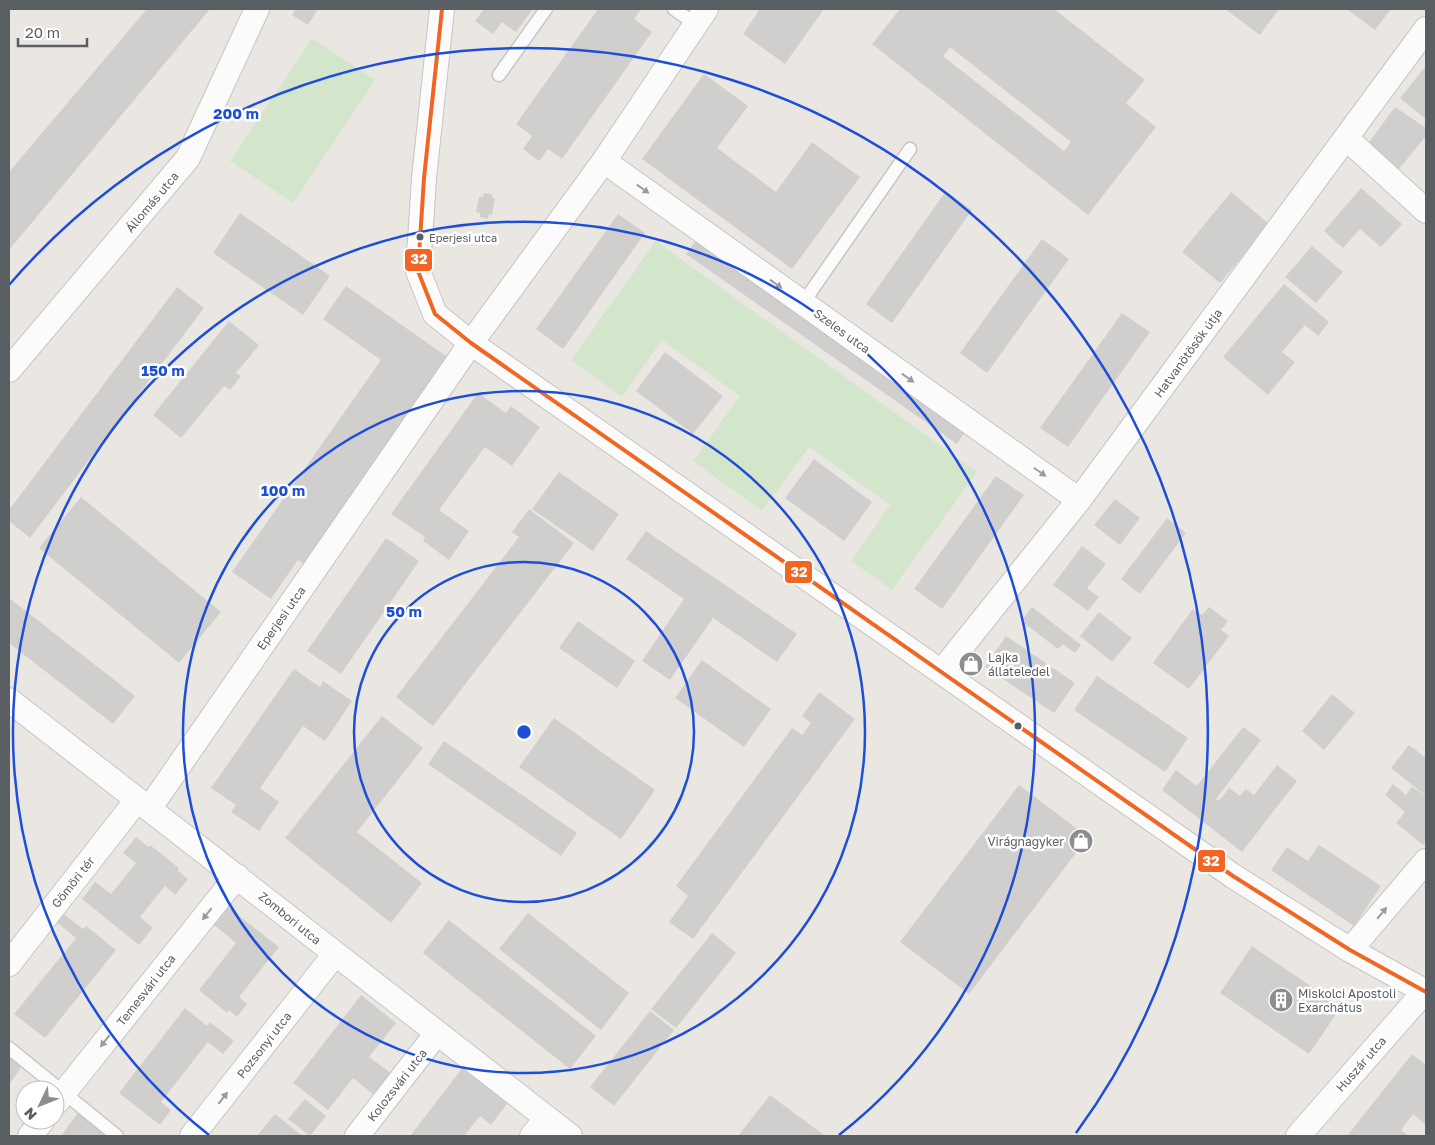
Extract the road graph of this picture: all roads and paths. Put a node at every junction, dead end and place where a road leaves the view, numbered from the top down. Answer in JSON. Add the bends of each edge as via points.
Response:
{"nodes":[{"id":1,"x":257,"y":9,"type":"edge"},
{"id":2,"x":442,"y":9,"type":"edge"},
{"id":3,"x":546,"y":9,"type":"edge"},
{"id":4,"x":674,"y":9,"type":"edge"},
{"id":5,"x":700,"y":17,"type":"edge"},
{"id":6,"x":1426,"y":29,"type":"edge"},
{"id":7,"x":499,"y":75,"type":"dead end"},
{"id":8,"x":1346,"y":138,"type":"junction"},
{"id":9,"x":910,"y":149,"type":"dead end"},
{"id":10,"x":604,"y":161,"type":"junction"},
{"id":11,"x":1426,"y":212,"type":"edge"},
{"id":12,"x":803,"y":303,"type":"junction"},
{"id":13,"x":471,"y":343,"type":"junction"},
{"id":14,"x":9,"y":370,"type":"edge"},
{"id":15,"x":1080,"y":500,"type":"junction"},
{"id":16,"x":942,"y":671,"type":"junction"},
{"id":17,"x":9,"y":700,"type":"edge"},
{"id":18,"x":143,"y":805,"type":"junction"},
{"id":19,"x":1426,"y":861,"type":"edge"},
{"id":20,"x":237,"y":876,"type":"junction"},
{"id":21,"x":1350,"y":950,"type":"junction"},
{"id":22,"x":335,"y":954,"type":"junction"},
{"id":23,"x":9,"y":964,"type":"edge"},
{"id":24,"x":1426,"y":992,"type":"edge"},
{"id":25,"x":437,"y":1033,"type":"junction"},
{"id":26,"x":9,"y":1048,"type":"edge"},
{"id":27,"x":40,"y":1080,"type":"edge"},
{"id":28,"x":65,"y":1091,"type":"edge"},
{"id":29,"x":65,"y":1103,"type":"edge"},
{"id":30,"x":539,"y":1127,"type":"edge"},
{"id":31,"x":117,"y":1136,"type":"edge"},
{"id":32,"x":192,"y":1136,"type":"edge"},
{"id":33,"x":357,"y":1136,"type":"edge"},
{"id":34,"x":570,"y":1136,"type":"edge"},
{"id":35,"x":1298,"y":1136,"type":"edge"}],
"edges":[{"from":1,"to":14,"type":"street","name":"Állomás utca","via":[[188,158]]},
{"from":2,"to":13,"type":"street","via":[[424,178],[418,271],[434,314]]},
{"from":3,"to":7,"type":"lane"},
{"from":4,"to":5,"type":"lane"},
{"from":5,"to":10,"type":"street","name":"Eperjesi utca"},
{"from":6,"to":8,"type":"street","name":"Hatvanötösök útja"},
{"from":8,"to":11,"type":"street"},
{"from":8,"to":15,"type":"street","name":"Hatvanötösök útja"},
{"from":9,"to":12,"type":"lane"},
{"from":10,"to":12,"type":"street","name":"Szeles utca","one_way":true},
{"from":10,"to":13,"type":"street","name":"Eperjesi utca"},
{"from":12,"to":15,"type":"street","name":"Szeles utca","one_way":true},
{"from":13,"to":16,"type":"street"},
{"from":13,"to":18,"type":"street","name":"Eperjesi utca"},
{"from":15,"to":16,"type":"street","name":"Hatvanötösök útja"},
{"from":16,"to":21,"type":"street","via":[[1233,876]]},
{"from":17,"to":18,"type":"street","name":"Zombori utca"},
{"from":18,"to":20,"type":"street","name":"Zombori utca"},
{"from":18,"to":23,"type":"street","name":"Gömöri tér"},
{"from":21,"to":19,"type":"street","one_way":true},
{"from":20,"to":22,"type":"street","name":"Zombori utca"},
{"from":20,"to":28,"type":"street","name":"Temesvári utca","one_way":true},
{"from":21,"to":24,"type":"street"},
{"from":22,"to":25,"type":"street","name":"Zombori utca"},
{"from":32,"to":22,"type":"street","name":"Pozsonyi utca","one_way":true},
{"from":24,"to":35,"type":"street","name":"Huszár utca"},
{"from":25,"to":30,"type":"street","name":"Zombori utca"},
{"from":25,"to":33,"type":"street","name":"Kolozsvári utca"},
{"from":26,"to":27,"type":"lane"},
{"from":29,"to":31,"type":"lane"},
{"from":30,"to":34,"type":"street","name":"Zombori utca"}]}
